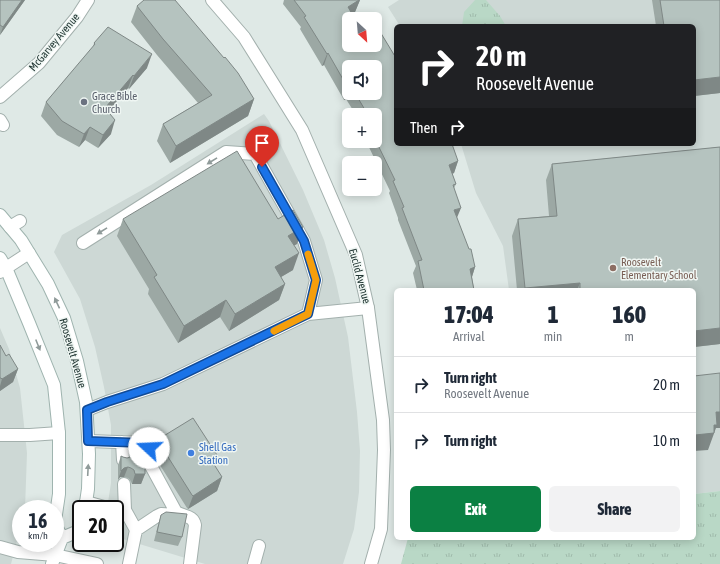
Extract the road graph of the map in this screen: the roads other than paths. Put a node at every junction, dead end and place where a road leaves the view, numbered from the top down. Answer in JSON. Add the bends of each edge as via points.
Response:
{"nodes":[{"id":1,"x":88,"y":0,"type":"edge"},
{"id":2,"x":212,"y":0,"type":"edge"},
{"id":3,"x":0,"y":97,"type":"edge"},
{"id":4,"x":0,"y":215,"type":"edge"},
{"id":5,"x":82,"y":243,"type":"dead end"},
{"id":6,"x":29,"y":253,"type":"junction"},
{"id":7,"x":2,"y":266,"type":"edge"},
{"id":8,"x":368,"y":308,"type":"junction"},
{"id":9,"x":308,"y":314,"type":"junction"},
{"id":10,"x":87,"y":410,"type":"junction"},
{"id":11,"x":59,"y":433,"type":"junction"},
{"id":12,"x":0,"y":435,"type":"edge"},
{"id":13,"x":88,"y":441,"type":"junction"},
{"id":14,"x":122,"y":442,"type":"junction"},
{"id":15,"x":123,"y":460,"type":"edge"},
{"id":16,"x":124,"y":484,"type":"dead end"},
{"id":17,"x":58,"y":500,"type":"edge"},
{"id":18,"x":86,"y":500,"type":"edge"},
{"id":19,"x":125,"y":510,"type":"joint"},
{"id":20,"x":180,"y":515,"type":"junction"},
{"id":21,"x":136,"y":530,"type":"junction"},
{"id":22,"x":259,"y":546,"type":"dead end"},
{"id":23,"x":0,"y":547,"type":"edge"},
{"id":24,"x":53,"y":560,"type":"edge"},
{"id":25,"x":97,"y":564,"type":"edge"},
{"id":26,"x":129,"y":564,"type":"edge"},
{"id":27,"x":190,"y":564,"type":"edge"},
{"id":28,"x":254,"y":564,"type":"edge"},
{"id":29,"x":370,"y":564,"type":"edge"}],
"edges":[{"from":1,"to":3,"type":"street","name":"McGarvey Avenue","via":[[39,63]]},
{"from":2,"to":8,"type":"street","name":"Euclid Avenue","via":[[244,37],[302,130],[356,255]]},
{"from":4,"to":6,"type":"street","name":"Roosevelt Avenue","via":[[15,224]]},
{"from":9,"to":5,"type":"street","one_way":true,"via":[[316,280],[304,241],[255,154],[226,152]]},
{"from":6,"to":7,"type":"street"},
{"from":10,"to":6,"type":"street","name":"Roosevelt Avenue","one_way":true,"via":[[64,318],[48,284]]},
{"from":7,"to":11,"type":"street","one_way":true,"via":[[54,385]]},
{"from":8,"to":9,"type":"street"},
{"from":8,"to":29,"type":"street","name":"Euclid Avenue","via":[[383,420],[384,450],[382,529]]},
{"from":9,"to":10,"type":"street","via":[[163,384]]},
{"from":10,"to":13,"type":"street","name":"Roosevelt Avenue"},
{"from":11,"to":12,"type":"street"},
{"from":11,"to":17,"type":"street"},
{"from":13,"to":14,"type":"street"},
{"from":18,"to":13,"type":"street","name":"Roosevelt Avenue","one_way":true},
{"from":14,"to":15,"type":"street"},
{"from":14,"to":20,"type":"street","via":[[147,445],[151,466]]},
{"from":16,"to":19,"type":"street"},
{"from":19,"to":21,"type":"street"},
{"from":20,"to":21,"type":"street","via":[[161,514]]},
{"from":20,"to":27,"type":"street","via":[[191,518],[195,525]]},
{"from":21,"to":26,"type":"street"},
{"from":22,"to":28,"type":"street"},
{"from":23,"to":24,"type":"street"},
{"from":24,"to":25,"type":"street"}]}
